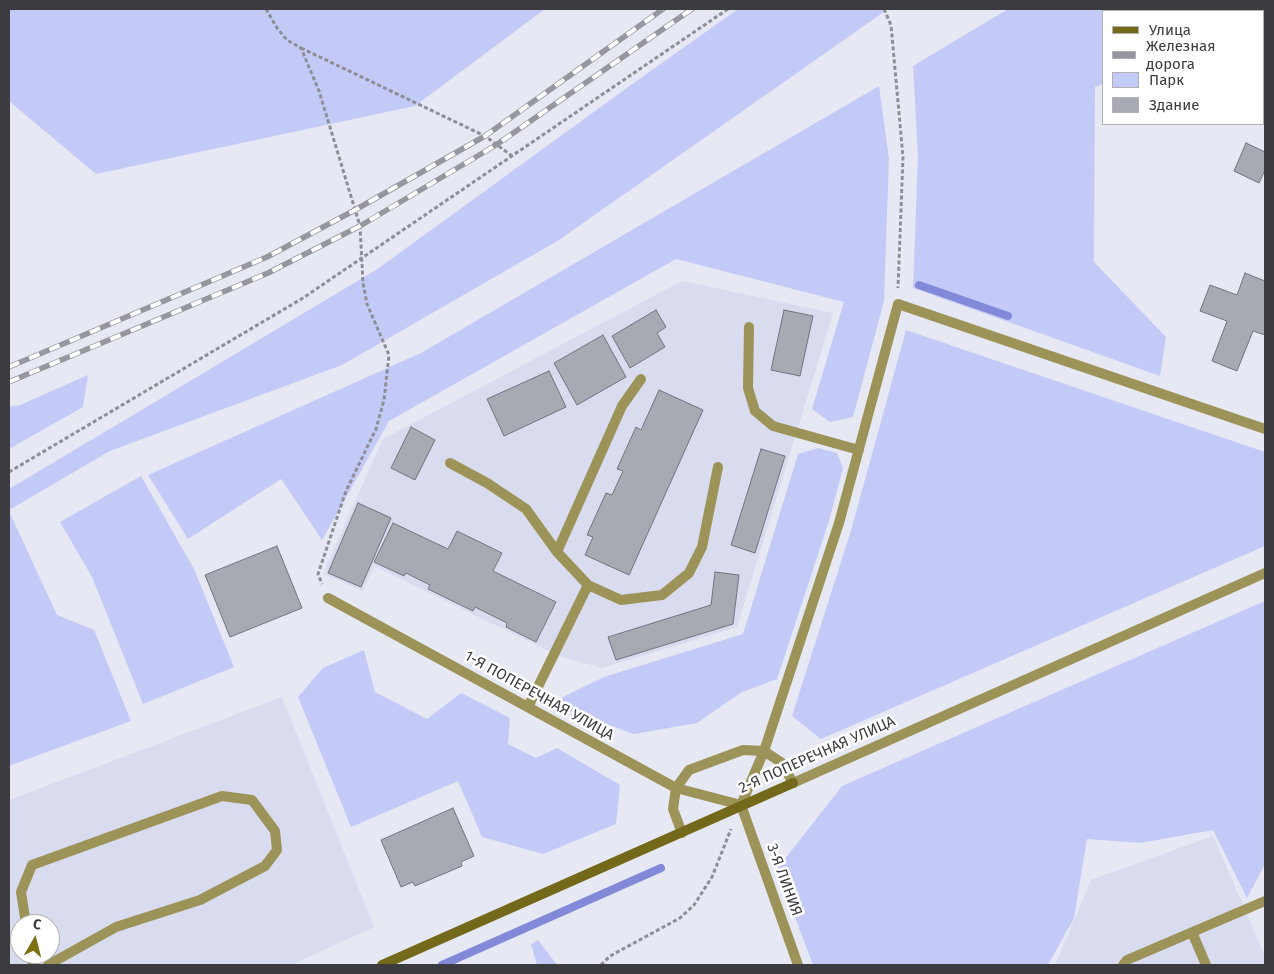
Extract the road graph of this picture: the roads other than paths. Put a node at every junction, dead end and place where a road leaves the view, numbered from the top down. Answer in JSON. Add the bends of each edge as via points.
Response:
{"nodes":[{"id":1,"x":749,"y":327,"type":"dead end"},
{"id":2,"x":642,"y":379,"type":"dead end"},
{"id":3,"x":1265,"y":429,"type":"edge"},
{"id":4,"x":858,"y":450,"type":"junction"},
{"id":5,"x":450,"y":463,"type":"dead end"},
{"id":6,"x":718,"y":467,"type":"dead end"},
{"id":7,"x":557,"y":552,"type":"junction"},
{"id":8,"x":1265,"y":573,"type":"edge"},
{"id":9,"x":588,"y":585,"type":"junction"},
{"id":10,"x":328,"y":598,"type":"road end"},
{"id":11,"x":528,"y":708,"type":"junction"},
{"id":12,"x":764,"y":751,"type":"junction"},
{"id":13,"x":793,"y":782,"type":"junction"},
{"id":14,"x":676,"y":788,"type":"junction"},
{"id":15,"x":741,"y":805,"type":"junction"},
{"id":16,"x":682,"y":833,"type":"junction"},
{"id":17,"x":1265,"y":901,"type":"edge"},
{"id":18,"x":24,"y":914,"type":"edge"},
{"id":19,"x":1192,"y":932,"type":"junction"},
{"id":20,"x":60,"y":958,"type":"edge"},
{"id":21,"x":397,"y":962,"type":"edge"},
{"id":22,"x":382,"y":965,"type":"edge"},
{"id":23,"x":798,"y":965,"type":"edge"},
{"id":24,"x":1123,"y":965,"type":"edge"},
{"id":25,"x":1206,"y":965,"type":"edge"}],
"edges":[{"from":1,"to":4,"type":"street","via":[[748,388],[755,411],[773,426]]},
{"from":2,"to":7,"type":"street","via":[[622,406]]},
{"from":3,"to":4,"type":"street","via":[[898,304]]},
{"from":4,"to":12,"type":"street","via":[[839,524]]},
{"from":5,"to":7,"type":"street","via":[[526,509]]},
{"from":6,"to":9,"type":"street","via":[[702,547],[689,574],[662,595],[620,600]]},
{"from":7,"to":9,"type":"street"},
{"from":8,"to":13,"type":"street","name":"2-Я ПОПЕРЕЧНАЯ УЛИЦА"},
{"from":9,"to":11,"type":"street"},
{"from":10,"to":11,"type":"street","name":"1-Я ПОПЕРЕЧНАЯ УЛИЦА"},
{"from":11,"to":14,"type":"street","name":"1-Я ПОПЕРЕЧНАЯ УЛИЦА"},
{"from":12,"to":13,"type":"street","via":[[782,763]]},
{"from":12,"to":14,"type":"street","via":[[744,750],[689,770]]},
{"from":12,"to":15,"type":"street"},
{"from":13,"to":15,"type":"street","name":"2-Я ПОПЕРЕЧНАЯ УЛИЦА"},
{"from":14,"to":15,"type":"street","name":"1-Я ПОПЕРЕЧНАЯ УЛИЦА"},
{"from":14,"to":16,"type":"street","via":[[673,809]]},
{"from":15,"to":16,"type":"street","name":"2-Я ПОПЕРЕЧНАЯ УЛИЦА"},
{"from":15,"to":23,"type":"street","name":"3-Я ЛИНИЯ"},
{"from":16,"to":21,"type":"street","name":"2-Я ПОПЕРЕЧНАЯ УЛИЦА"},
{"from":17,"to":19,"type":"street"},
{"from":18,"to":20,"type":"street","via":[[21,892],[32,865],[222,796],[252,800],[275,831],[277,850],[265,866],[200,900],[116,927]]},
{"from":19,"to":24,"type":"street","via":[[1127,960]]},
{"from":19,"to":25,"type":"street"},
{"from":21,"to":22,"type":"street","name":"2-Я ПОПЕРЕЧНАЯ УЛИЦА"}]}
